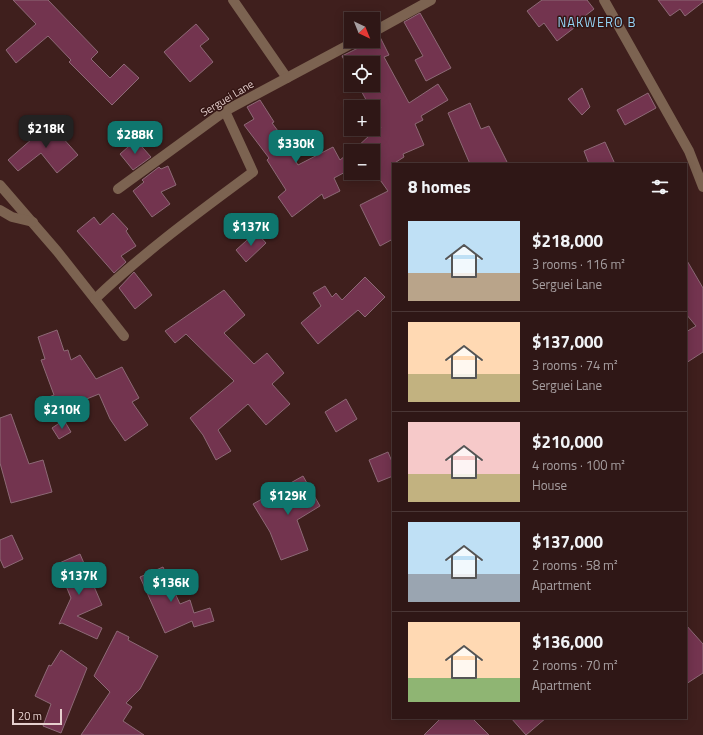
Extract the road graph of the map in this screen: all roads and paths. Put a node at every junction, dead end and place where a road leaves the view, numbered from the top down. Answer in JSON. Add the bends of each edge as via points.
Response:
{"nodes":[{"id":1,"x":233,"y":0,"type":"edge"},
{"id":2,"x":431,"y":0,"type":"edge"},
{"id":3,"x":604,"y":0,"type":"edge"},
{"id":4,"x":380,"y":28,"type":"edge"},
{"id":5,"x":344,"y":47,"type":"edge"},
{"id":6,"x":287,"y":78,"type":"junction"},
{"id":7,"x":225,"y":111,"type":"junction"},
{"id":8,"x":0,"y":185,"type":"edge"},
{"id":9,"x":703,"y":187,"type":"edge"},
{"id":10,"x":118,"y":189,"type":"dead end"},
{"id":11,"x":0,"y":210,"type":"edge"},
{"id":12,"x":33,"y":222,"type":"junction"},
{"id":13,"x":95,"y":299,"type":"junction"},
{"id":14,"x":124,"y":336,"type":"dead end"}],
"edges":[{"from":1,"to":6,"type":"street"},
{"from":2,"to":4,"type":"street"},
{"from":3,"to":9,"type":"street","via":[[689,151]]},
{"from":5,"to":6,"type":"street","name":"Serguei Lane"},
{"from":6,"to":7,"type":"street","name":"Serguei Lane"},
{"from":7,"to":10,"type":"street","name":"Serguei Lane"},
{"from":7,"to":13,"type":"street","via":[[253,172],[123,271]]},
{"from":8,"to":12,"type":"street"},
{"from":11,"to":12,"type":"street","via":[[12,217]]},
{"from":12,"to":13,"type":"street"},
{"from":13,"to":14,"type":"street"}]}
